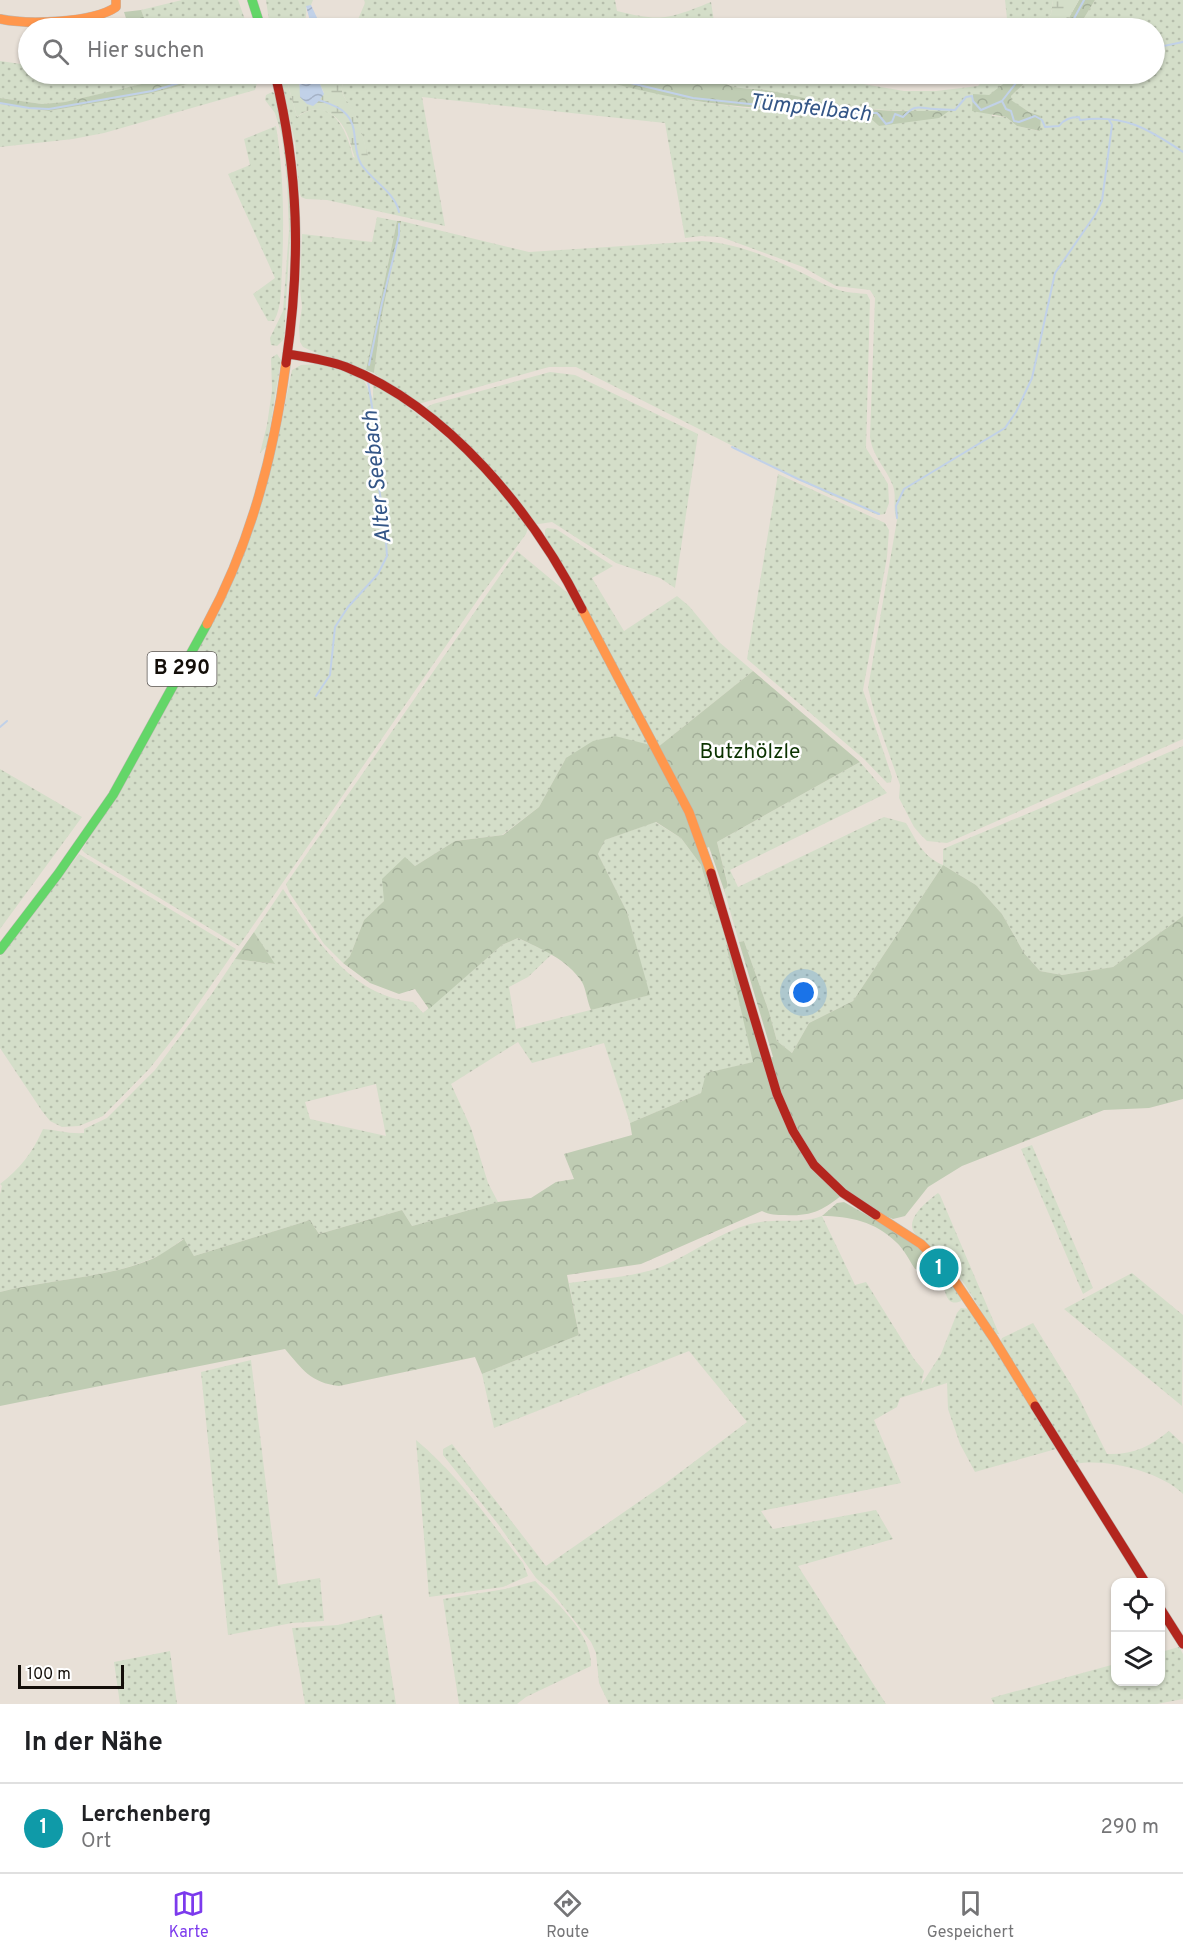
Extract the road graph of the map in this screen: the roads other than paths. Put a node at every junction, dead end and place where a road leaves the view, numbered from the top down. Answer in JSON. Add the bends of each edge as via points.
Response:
{"nodes":[{"id":1,"x":252,"y":0,"type":"edge"},
{"id":2,"x":116,"y":3,"type":"edge"},
{"id":3,"x":79,"y":18,"type":"edge"},
{"id":4,"x":258,"y":18,"type":"edge"},
{"id":5,"x":0,"y":19,"type":"edge"},
{"id":6,"x":18,"y":22,"type":"edge"},
{"id":7,"x":277,"y":84,"type":"edge"},
{"id":8,"x":288,"y":354,"type":"junction"},
{"id":9,"x":0,"y":951,"type":"edge"},
{"id":10,"x":1143,"y":1578,"type":"edge"},
{"id":11,"x":1165,"y":1615,"type":"edge"},
{"id":12,"x":1183,"y":1644,"type":"edge"}],
"edges":[{"from":1,"to":4,"type":"street"},
{"from":2,"to":3,"type":"street","via":[[108,12]]},
{"from":5,"to":6,"type":"street"},
{"from":7,"to":8,"type":"street","number":"B 290","via":[[290,146],[295,202],[295,278]]},
{"from":8,"to":9,"type":"street","number":"B 290","via":[[259,498],[224,592],[114,793],[61,873]]},
{"from":8,"to":10,"type":"street","via":[[356,371],[418,409],[461,445],[535,530],[561,570],[689,812],[705,851],[777,1094],[793,1131],[814,1165],[843,1193],[921,1244],[948,1271]]},
{"from":11,"to":12,"type":"street"}]}
